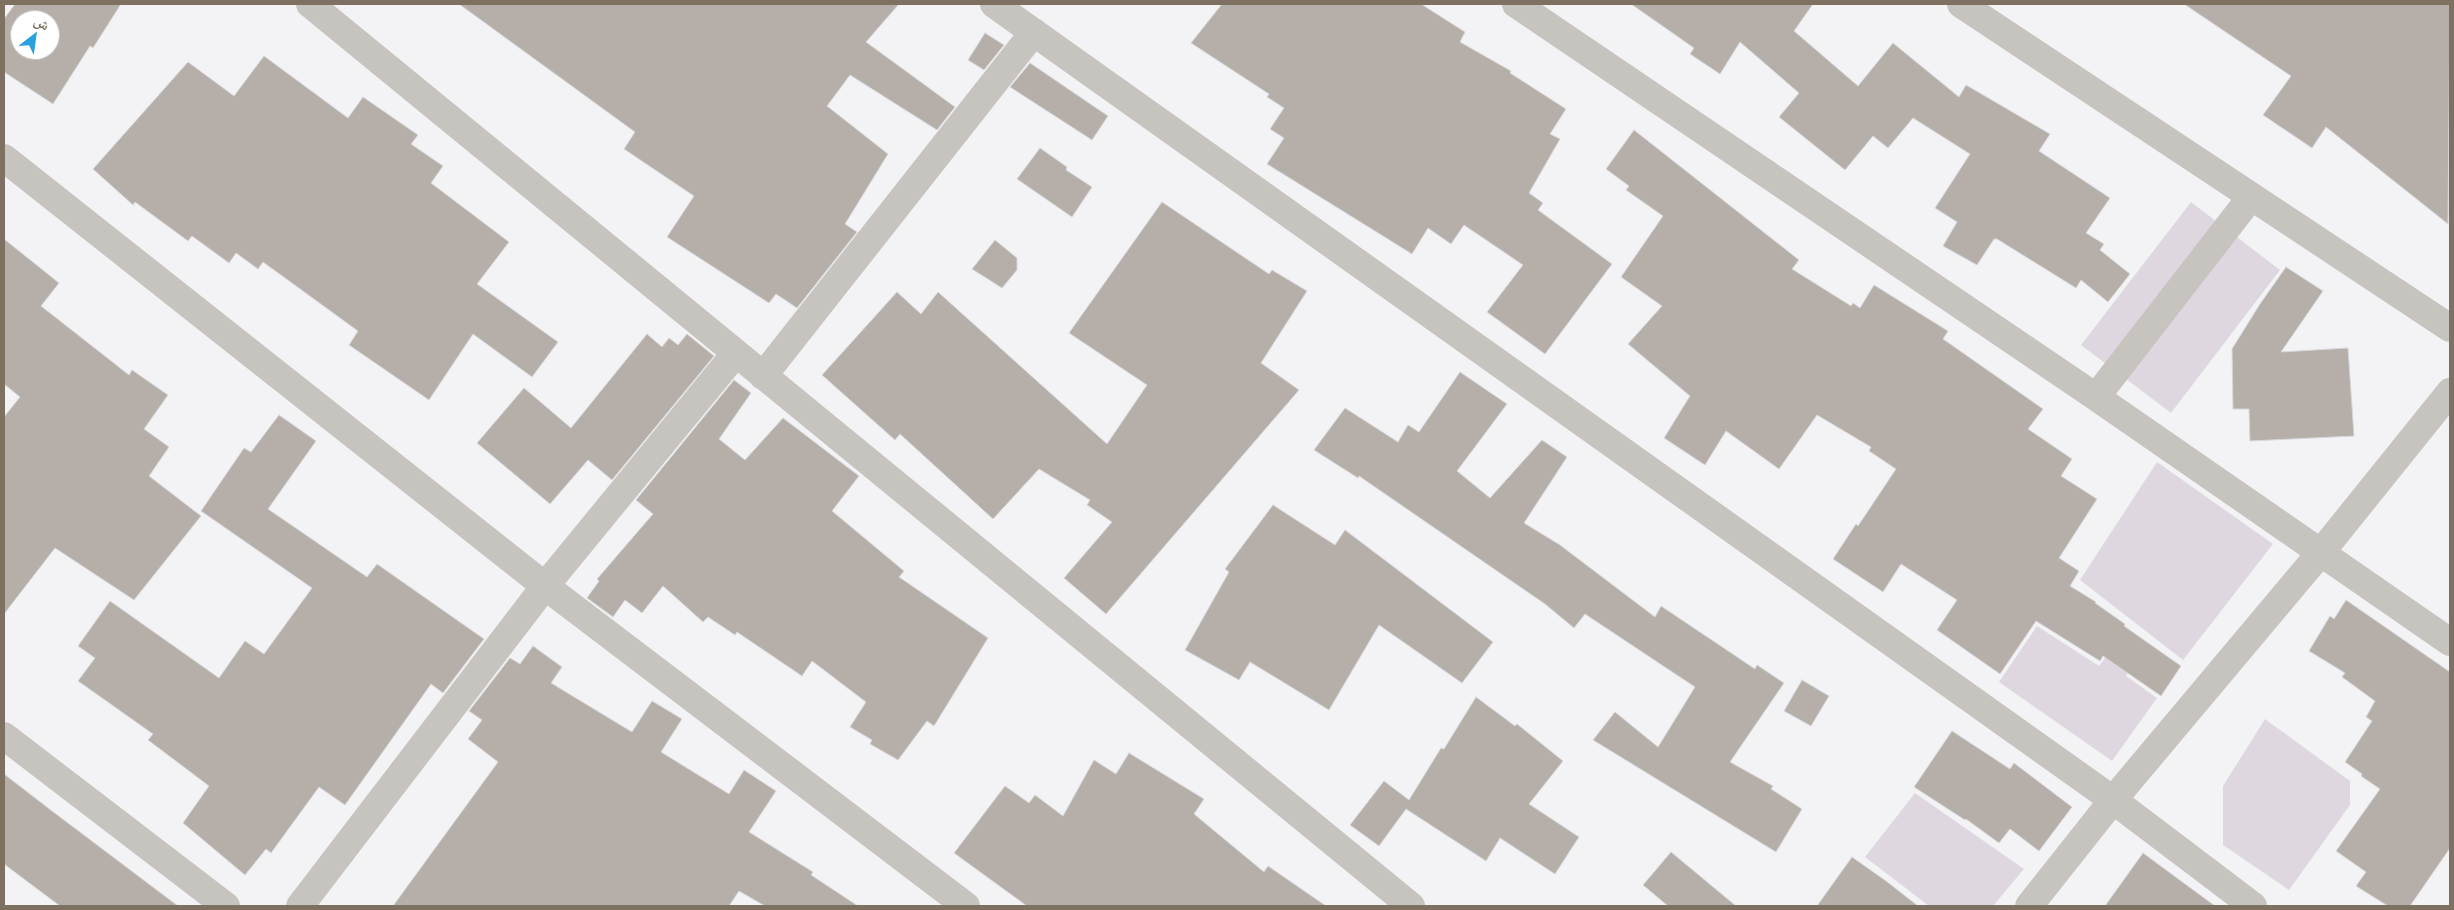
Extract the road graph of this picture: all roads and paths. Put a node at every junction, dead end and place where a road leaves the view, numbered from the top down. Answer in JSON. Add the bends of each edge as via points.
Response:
{"nodes":[{"id":1,"x":310,"y":4,"type":"edge"},
{"id":2,"x":1516,"y":4,"type":"edge"},
{"id":3,"x":1961,"y":4,"type":"edge"},
{"id":4,"x":1007,"y":8,"type":"edge"},
{"id":5,"x":1034,"y":32,"type":"junction"},
{"id":6,"x":4,"y":158,"type":"edge"},
{"id":7,"x":2251,"y":197,"type":"junction"},
{"id":8,"x":2450,"y":328,"type":"edge"},
{"id":9,"x":736,"y":353,"type":"junction"},
{"id":10,"x":762,"y":376,"type":"junction"},
{"id":11,"x":2450,"y":392,"type":"edge"},
{"id":12,"x":2096,"y":397,"type":"junction"},
{"id":13,"x":2322,"y":552,"type":"junction"},
{"id":14,"x":545,"y":586,"type":"junction"},
{"id":15,"x":2450,"y":642,"type":"edge"},
{"id":16,"x":4,"y":736,"type":"edge"},
{"id":17,"x":2113,"y":800,"type":"junction"},
{"id":18,"x":226,"y":906,"type":"edge"},
{"id":19,"x":300,"y":906,"type":"edge"},
{"id":20,"x":966,"y":906,"type":"edge"},
{"id":21,"x":1411,"y":906,"type":"edge"},
{"id":22,"x":2029,"y":906,"type":"edge"},
{"id":23,"x":2253,"y":906,"type":"edge"}],
"edges":[{"from":1,"to":9,"type":"street"},
{"from":2,"to":12,"type":"street"},
{"from":3,"to":7,"type":"street"},
{"from":4,"to":5,"type":"street"},
{"from":5,"to":10,"type":"street"},
{"from":5,"to":17,"type":"street"},
{"from":6,"to":14,"type":"street"},
{"from":7,"to":8,"type":"street"},
{"from":7,"to":12,"type":"street"},
{"from":9,"to":10,"type":"street"},
{"from":9,"to":14,"type":"street"},
{"from":10,"to":21,"type":"street"},
{"from":11,"to":13,"type":"street"},
{"from":12,"to":13,"type":"street"},
{"from":13,"to":15,"type":"street"},
{"from":13,"to":17,"type":"street"},
{"from":14,"to":19,"type":"street"},
{"from":14,"to":20,"type":"street"},
{"from":16,"to":18,"type":"street"},
{"from":17,"to":22,"type":"street"},
{"from":17,"to":23,"type":"street"}]}
